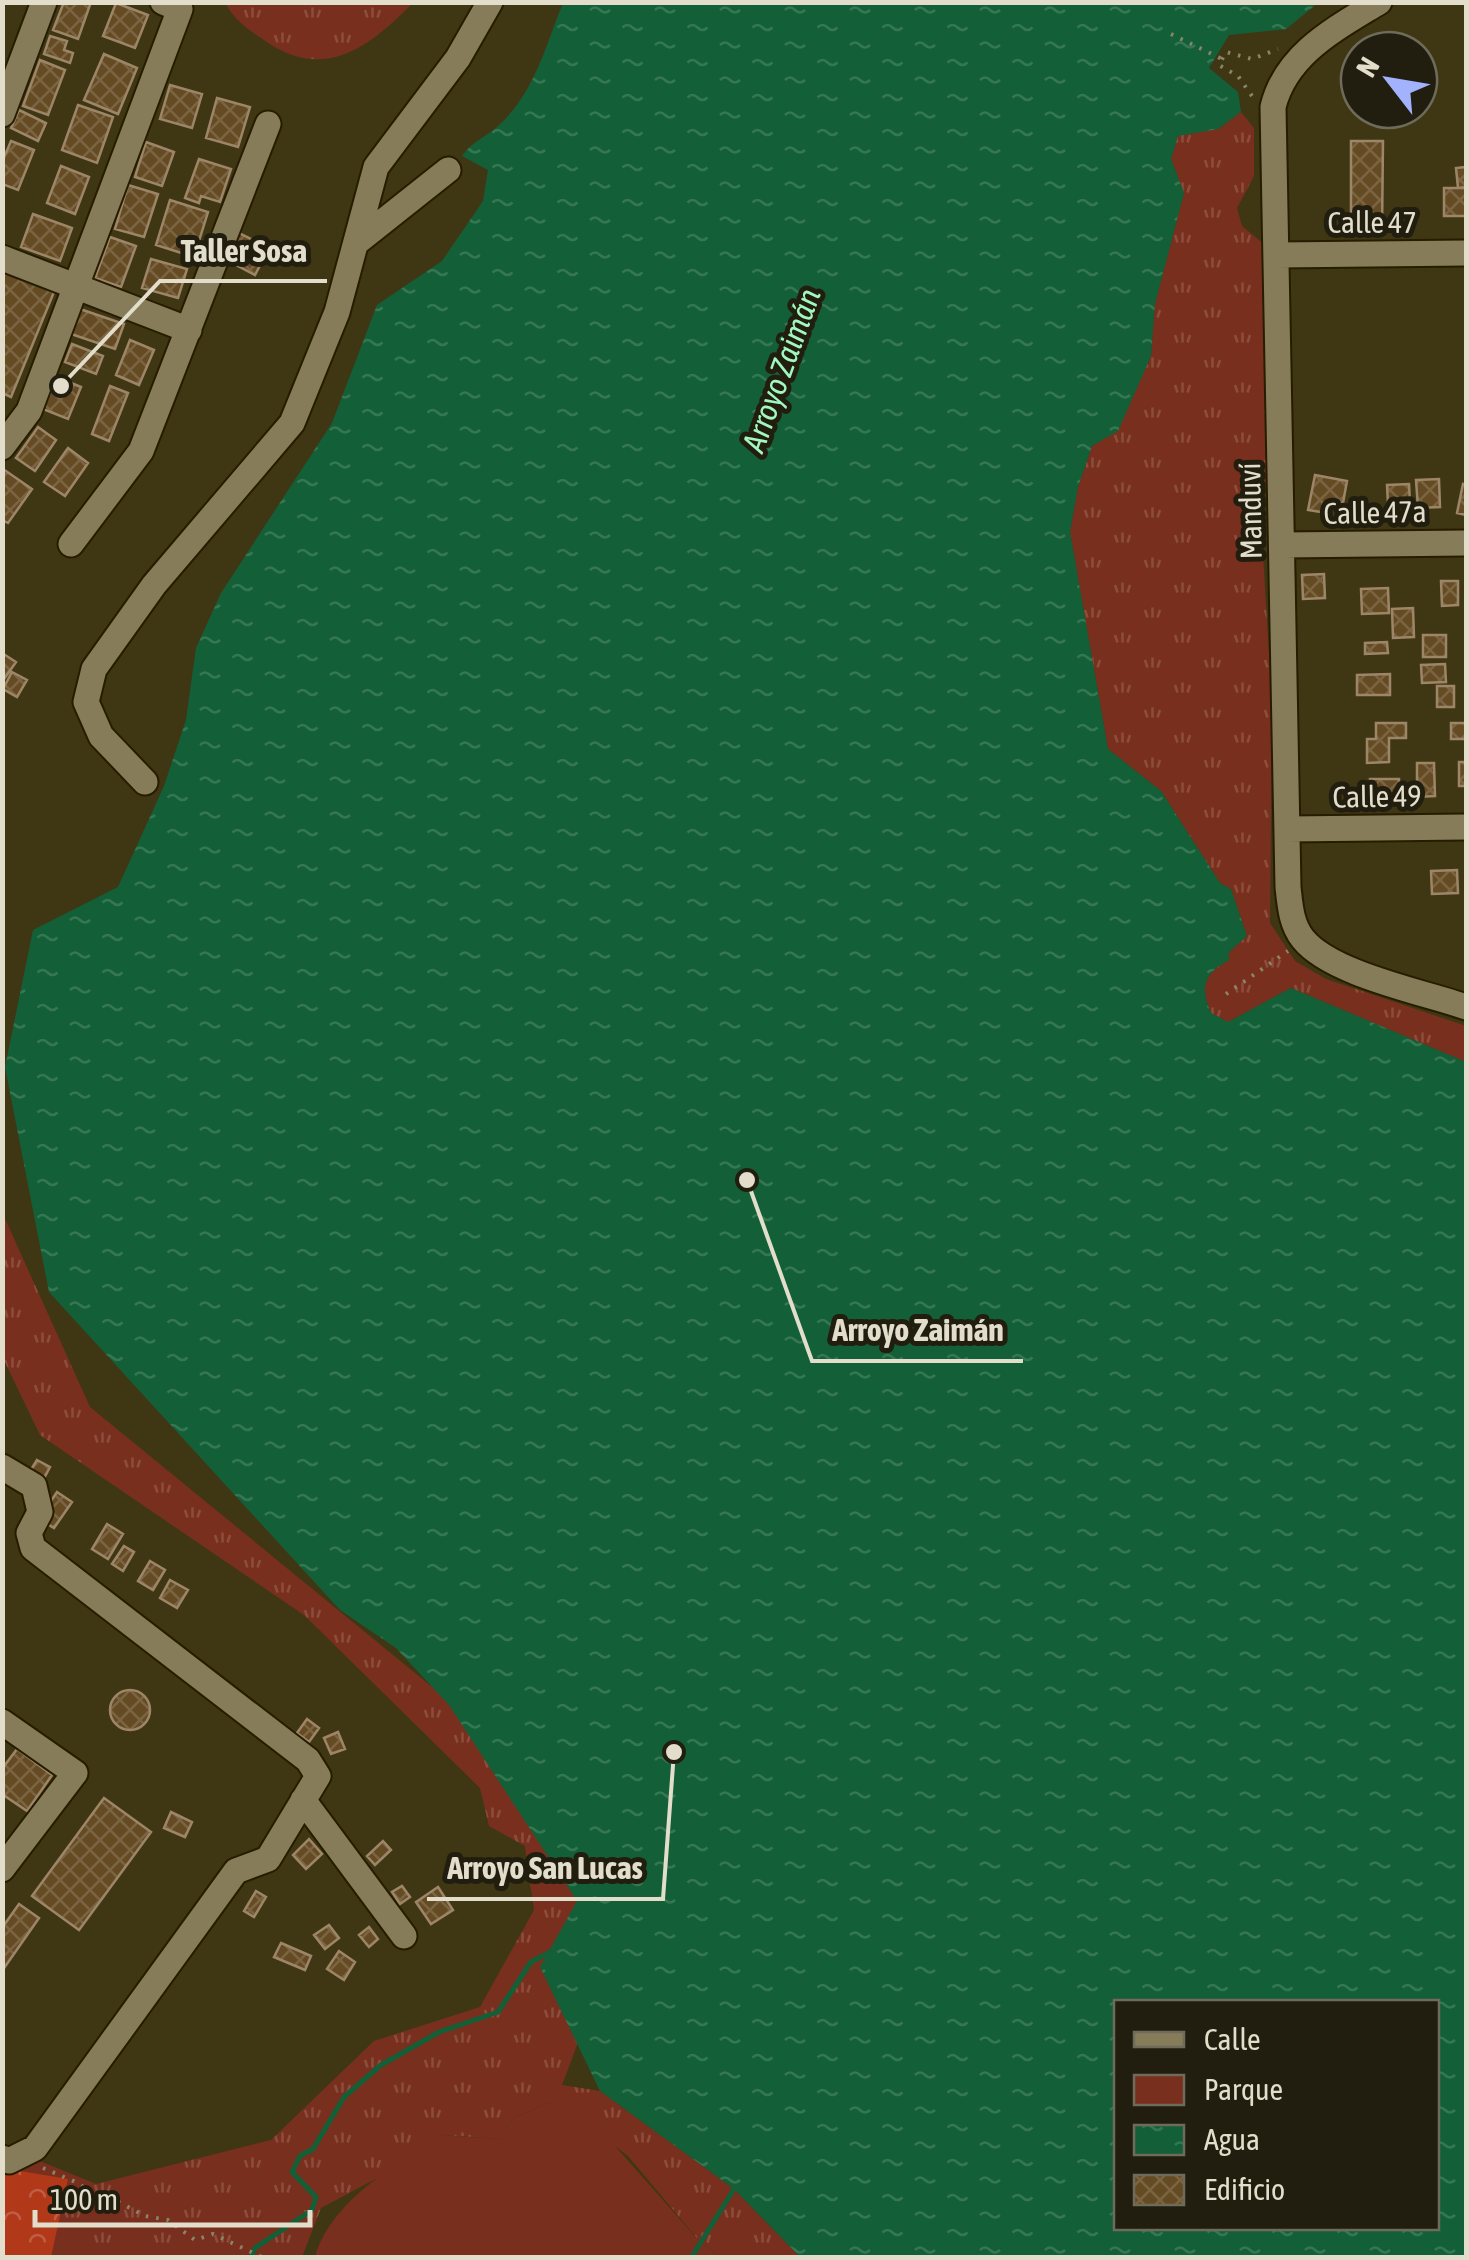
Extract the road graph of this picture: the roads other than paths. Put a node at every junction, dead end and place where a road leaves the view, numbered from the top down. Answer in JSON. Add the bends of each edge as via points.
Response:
{"nodes":[{"id":1,"x":44,"y":2,"type":"edge"},
{"id":2,"x":163,"y":2,"type":"edge"},
{"id":3,"x":490,"y":2,"type":"edge"},
{"id":4,"x":1380,"y":2,"type":"edge"},
{"id":5,"x":2,"y":114,"type":"edge"},
{"id":6,"x":268,"y":124,"type":"dead end"},
{"id":7,"x":448,"y":170,"type":"dead end"},
{"id":8,"x":356,"y":243,"type":"junction"},
{"id":9,"x":1466,"y":253,"type":"edge"},
{"id":10,"x":1278,"y":255,"type":"junction"},
{"id":11,"x":2,"y":258,"type":"edge"},
{"id":12,"x":79,"y":288,"type":"junction"},
{"id":13,"x":189,"y":330,"type":"junction"},
{"id":14,"x":2,"y":447,"type":"edge"},
{"id":15,"x":71,"y":544,"type":"dead end"},
{"id":16,"x":1466,"y":544,"type":"edge"},
{"id":17,"x":1284,"y":545,"type":"junction"},
{"id":18,"x":145,"y":782,"type":"dead end"},
{"id":19,"x":1466,"y":827,"type":"edge"},
{"id":20,"x":1288,"y":829,"type":"junction"},
{"id":21,"x":1466,"y":1008,"type":"edge"},
{"id":22,"x":2,"y":1467,"type":"edge"},
{"id":23,"x":2,"y":1722,"type":"edge"},
{"id":24,"x":303,"y":1800,"type":"junction"},
{"id":25,"x":2,"y":1869,"type":"edge"},
{"id":26,"x":404,"y":1936,"type":"dead end"},
{"id":27,"x":6,"y":2159,"type":"edge"}],
"edges":[{"from":1,"to":5,"type":"street"},
{"from":2,"to":12,"type":"street","via":[[180,9]]},
{"from":3,"to":8,"type":"street","via":[[458,58],[376,166]]},
{"from":4,"to":10,"type":"street","name":"Manduví","via":[[1300,55],[1279,82]]},
{"from":6,"to":13,"type":"street"},
{"from":7,"to":8,"type":"street"},
{"from":8,"to":18,"type":"street","via":[[325,346],[292,423],[154,585],[94,670],[86,702],[93,719]]},
{"from":9,"to":10,"type":"street","name":"Calle 47"},
{"from":10,"to":17,"type":"street","name":"Manduví"},
{"from":11,"to":12,"type":"street"},
{"from":12,"to":13,"type":"street"},
{"from":12,"to":14,"type":"street","via":[[29,411]]},
{"from":13,"to":15,"type":"street","via":[[141,451]]},
{"from":16,"to":17,"type":"street","name":"Calle 47a"},
{"from":17,"to":20,"type":"street","name":"Manduví"},
{"from":19,"to":20,"type":"street","name":"Calle 49"},
{"from":20,"to":21,"type":"street","name":"Manduví","via":[[1297,944]]},
{"from":22,"to":24,"type":"street","via":[[34,1486],[40,1512],[29,1532],[33,1548],[308,1760],[318,1776]]},
{"from":23,"to":25,"type":"street","via":[[74,1774]]},
{"from":24,"to":26,"type":"street"},
{"from":24,"to":27,"type":"street","via":[[268,1859],[236,1871],[34,2148]]}]}
